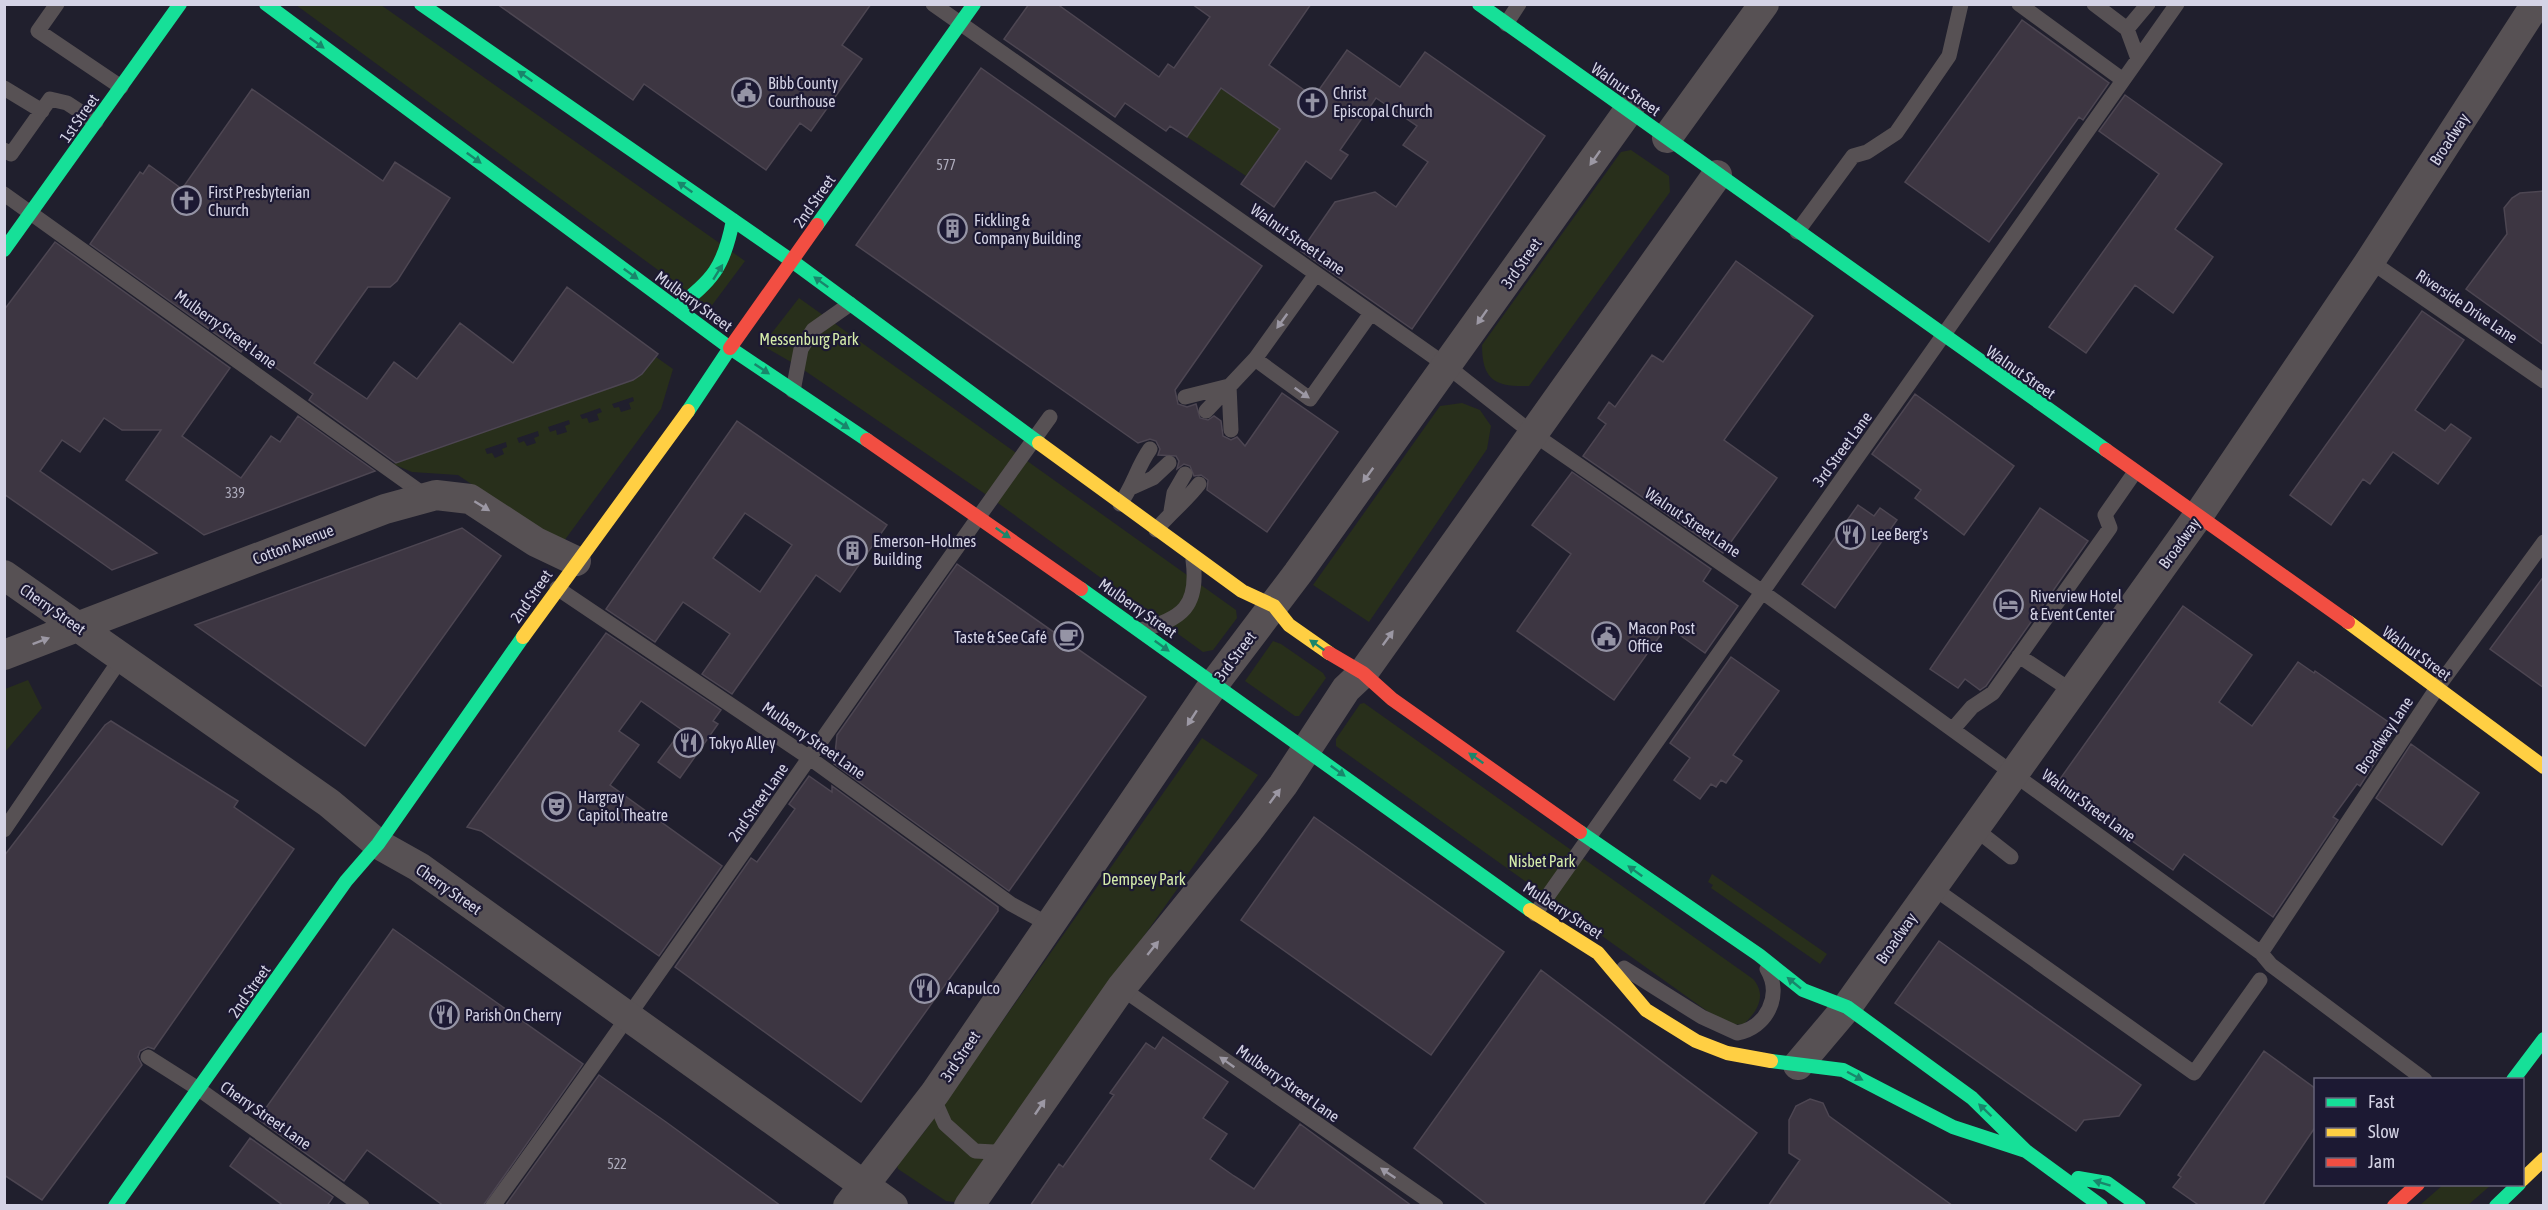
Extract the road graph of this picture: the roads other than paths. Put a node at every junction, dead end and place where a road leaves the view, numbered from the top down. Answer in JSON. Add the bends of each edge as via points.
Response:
{"nodes":[{"id":1,"x":57,"y":4,"type":"edge"},
{"id":2,"x":180,"y":4,"type":"edge"},
{"id":3,"x":421,"y":4,"type":"edge"},
{"id":4,"x":933,"y":4,"type":"edge"},
{"id":5,"x":974,"y":4,"type":"edge"},
{"id":6,"x":1479,"y":4,"type":"edge"},
{"id":7,"x":1519,"y":4,"type":"edge"},
{"id":8,"x":1764,"y":4,"type":"edge"},
{"id":9,"x":1961,"y":4,"type":"edge"},
{"id":10,"x":2019,"y":4,"type":"edge"},
{"id":11,"x":2094,"y":4,"type":"edge"},
{"id":12,"x":2148,"y":4,"type":"edge"},
{"id":13,"x":2177,"y":4,"type":"edge"},
{"id":14,"x":2536,"y":4,"type":"edge"},
{"id":15,"x":269,"y":6,"type":"edge"},
{"id":16,"x":959,"y":24,"type":"junction"},
{"id":17,"x":1506,"y":24,"type":"junction"},
{"id":18,"x":2127,"y":29,"type":"junction"},
{"id":19,"x":2138,"y":59,"type":"junction"},
{"id":20,"x":2123,"y":80,"type":"junction"},
{"id":21,"x":121,"y":87,"type":"junction"},
{"id":22,"x":4,"y":88,"type":"edge"},
{"id":23,"x":1629,"y":110,"type":"junction"},
{"id":24,"x":42,"y":111,"type":"junction"},
{"id":25,"x":96,"y":122,"type":"junction"},
{"id":26,"x":1667,"y":138,"type":"junction"},
{"id":27,"x":4,"y":150,"type":"edge"},
{"id":28,"x":1717,"y":175,"type":"junction"},
{"id":29,"x":4,"y":194,"type":"edge"},
{"id":30,"x":32,"y":212,"type":"junction"},
{"id":31,"x":733,"y":220,"type":"junction"},
{"id":32,"x":1797,"y":232,"type":"junction"},
{"id":33,"x":4,"y":250,"type":"edge"},
{"id":34,"x":792,"y":261,"type":"junction"},
{"id":35,"x":2370,"y":261,"type":"junction"},
{"id":36,"x":1316,"y":274,"type":"junction"},
{"id":37,"x":850,"y":304,"type":"junction"},
{"id":38,"x":676,"y":308,"type":"junction"},
{"id":39,"x":1371,"y":313,"type":"junction"},
{"id":40,"x":1944,"y":338,"type":"junction"},
{"id":41,"x":730,"y":348,"type":"junction"},
{"id":42,"x":1255,"y":359,"type":"junction"},
{"id":43,"x":1447,"y":366,"type":"junction"},
{"id":44,"x":2544,"y":381,"type":"edge"},
{"id":45,"x":1229,"y":386,"type":"junction"},
{"id":46,"x":793,"y":391,"type":"junction"},
{"id":47,"x":1050,"y":417,"type":"dead end"},
{"id":48,"x":1226,"y":425,"type":"dead end"},
{"id":49,"x":1532,"y":434,"type":"junction"},
{"id":50,"x":1033,"y":441,"type":"junction"},
{"id":51,"x":2135,"y":472,"type":"junction"},
{"id":52,"x":1185,"y":474,"type":"dead end"},
{"id":53,"x":1198,"y":484,"type":"dead end"},
{"id":54,"x":1133,"y":488,"type":"junction"},
{"id":55,"x":426,"y":496,"type":"junction"},
{"id":56,"x":1119,"y":504,"type":"junction"},
{"id":57,"x":1171,"y":511,"type":"junction"},
{"id":58,"x":978,"y":515,"type":"junction"},
{"id":59,"x":2198,"y":516,"type":"junction"},
{"id":60,"x":1156,"y":530,"type":"junction"},
{"id":61,"x":2544,"y":542,"type":"edge"},
{"id":62,"x":1193,"y":557,"type":"junction"},
{"id":63,"x":576,"y":561,"type":"junction"},
{"id":64,"x":4,"y":574,"type":"edge"},
{"id":65,"x":557,"y":588,"type":"junction"},
{"id":66,"x":1761,"y":591,"type":"junction"},
{"id":67,"x":1274,"y":606,"type":"junction"},
{"id":68,"x":78,"y":627,"type":"junction"},
{"id":69,"x":1140,"y":630,"type":"junction"},
{"id":70,"x":4,"y":655,"type":"edge"},
{"id":71,"x":2019,"y":656,"type":"junction"},
{"id":72,"x":122,"y":657,"type":"junction"},
{"id":73,"x":1363,"y":673,"type":"junction"},
{"id":74,"x":1214,"y":684,"type":"junction"},
{"id":75,"x":2437,"y":688,"type":"junction"},
{"id":76,"x":2072,"y":691,"type":"junction"},
{"id":77,"x":1953,"y":729,"type":"junction"},
{"id":78,"x":1306,"y":749,"type":"junction"},
{"id":79,"x":811,"y":759,"type":"junction"},
{"id":80,"x":2544,"y":767,"type":"edge"},
{"id":81,"x":2014,"y":772,"type":"junction"},
{"id":82,"x":1974,"y":828,"type":"junction"},
{"id":83,"x":4,"y":830,"type":"edge"},
{"id":84,"x":1588,"y":837,"type":"junction"},
{"id":85,"x":378,"y":844,"type":"junction"},
{"id":86,"x":2011,"y":857,"type":"dead end"},
{"id":87,"x":1932,"y":887,"type":"junction"},
{"id":88,"x":2188,"y":900,"type":"junction"},
{"id":89,"x":2178,"y":913,"type":"dead end"},
{"id":90,"x":1535,"y":914,"type":"junction"},
{"id":91,"x":1048,"y":924,"type":"junction"},
{"id":92,"x":1598,"y":953,"type":"junction"},
{"id":93,"x":2261,"y":953,"type":"junction"},
{"id":94,"x":1759,"y":955,"type":"junction"},
{"id":95,"x":2260,"y":980,"type":"dead end"},
{"id":96,"x":1121,"y":988,"type":"junction"},
{"id":97,"x":1847,"y":1007,"type":"junction"},
{"id":98,"x":628,"y":1016,"type":"junction"},
{"id":99,"x":2544,"y":1039,"type":"edge"},
{"id":100,"x":148,"y":1058,"type":"dead end"},
{"id":101,"x":1798,"y":1065,"type":"junction"},
{"id":102,"x":2422,"y":1078,"type":"edge"},
{"id":103,"x":2515,"y":1078,"type":"edge"},
{"id":104,"x":200,"y":1090,"type":"junction"},
{"id":105,"x":935,"y":1093,"type":"junction"},
{"id":106,"x":1012,"y":1146,"type":"junction"},
{"id":107,"x":2026,"y":1151,"type":"junction"},
{"id":108,"x":2540,"y":1161,"type":"edge"},
{"id":109,"x":2058,"y":1174,"type":"junction"},
{"id":110,"x":2524,"y":1179,"type":"edge"},
{"id":111,"x":2417,"y":1186,"type":"edge"},
{"id":112,"x":2517,"y":1186,"type":"edge"},
{"id":113,"x":855,"y":1195,"type":"edge"},
{"id":114,"x":2064,"y":1195,"type":"dead end"},
{"id":115,"x":115,"y":1206,"type":"edge"},
{"id":116,"x":362,"y":1206,"type":"edge"},
{"id":117,"x":493,"y":1206,"type":"edge"},
{"id":118,"x":893,"y":1206,"type":"edge"},
{"id":119,"x":969,"y":1206,"type":"edge"},
{"id":120,"x":1436,"y":1206,"type":"edge"},
{"id":121,"x":2101,"y":1206,"type":"edge"},
{"id":122,"x":2139,"y":1206,"type":"edge"},
{"id":123,"x":2394,"y":1206,"type":"edge"},
{"id":124,"x":2496,"y":1206,"type":"edge"}],
"edges":[{"from":1,"to":21,"type":"lane","via":[[38,32]]},
{"from":2,"to":21,"type":"main road","name":"1st Street"},
{"from":31,"to":3,"type":"main road","name":"Mulberry Street","one_way":true},
{"from":4,"to":16,"type":"lane","name":"Walnut Street Lane"},
{"from":5,"to":16,"type":"main road","name":"2nd Street"},
{"from":6,"to":17,"type":"main road","name":"Walnut Street"},
{"from":7,"to":17,"type":"lane"},
{"from":8,"to":26,"type":"street"},
{"from":9,"to":32,"type":"lane","via":[[1949,56],[1896,133],[1867,152],[1853,156]]},
{"from":10,"to":20,"type":"lane"},
{"from":11,"to":18,"type":"lane"},
{"from":12,"to":18,"type":"lane"},
{"from":13,"to":19,"type":"lane","name":"3rd Street Lane"},
{"from":14,"to":35,"type":"street","name":"Broadway"},
{"from":15,"to":38,"type":"main road","name":"Mulberry Street","one_way":true},
{"from":16,"to":34,"type":"main road","name":"2nd Street"},
{"from":16,"to":36,"type":"lane","name":"Walnut Street Lane"},
{"from":17,"to":23,"type":"main road","name":"Walnut Street"},
{"from":18,"to":19,"type":"lane"},
{"from":19,"to":20,"type":"lane","name":"3rd Street Lane"},
{"from":20,"to":40,"type":"lane","name":"3rd Street Lane"},
{"from":21,"to":25,"type":"main road","name":"1st Street"},
{"from":22,"to":24,"type":"lane"},
{"from":23,"to":26,"type":"main road","name":"Walnut Street"},
{"from":23,"to":43,"type":"street","name":"3rd Street","one_way":true},
{"from":24,"to":25,"type":"lane","via":[[50,99],[60,100]]},
{"from":24,"to":27,"type":"lane","via":[[11,154]]},
{"from":25,"to":30,"type":"main road","name":"1st Street"},
{"from":26,"to":28,"type":"main road","name":"Walnut Street"},
{"from":28,"to":32,"type":"main road","name":"Walnut Street"},
{"from":28,"to":49,"type":"street"},
{"from":29,"to":30,"type":"lane","name":"Mulberry Street Lane"},
{"from":30,"to":33,"type":"main road","name":"1st Street"},
{"from":30,"to":55,"type":"lane","name":"Mulberry Street Lane"},
{"from":31,"to":34,"type":"main road","name":"Mulberry Street"},
{"from":38,"to":31,"type":"main road","one_way":true,"via":[[714,280],[727,257]]},
{"from":32,"to":40,"type":"main road","name":"Walnut Street"},
{"from":37,"to":34,"type":"main road","name":"Mulberry Street","one_way":true},
{"from":34,"to":41,"type":"main road","name":"2nd Street"},
{"from":35,"to":44,"type":"lane","name":"Riverside Drive Lane"},
{"from":35,"to":59,"type":"street","name":"Broadway"},
{"from":36,"to":39,"type":"lane","name":"Walnut Street Lane"},
{"from":36,"to":42,"type":"lane","one_way":true},
{"from":37,"to":46,"type":"lane","via":[[813,330],[801,349]]},
{"from":37,"to":50,"type":"main road","name":"Mulberry Street"},
{"from":38,"to":41,"type":"main road","name":"Mulberry Street"},
{"from":42,"to":39,"type":"lane","one_way":true,"via":[[1310,399]]},
{"from":39,"to":43,"type":"lane","name":"Walnut Street Lane"},
{"from":40,"to":51,"type":"main road","name":"Walnut Street"},
{"from":40,"to":66,"type":"lane","name":"3rd Street Lane"},
{"from":41,"to":46,"type":"main road","name":"Mulberry Street","one_way":true},
{"from":41,"to":63,"type":"main road","name":"2nd Street"},
{"from":42,"to":45,"type":"lane"},
{"from":43,"to":49,"type":"lane","name":"Walnut Street Lane"},
{"from":43,"to":67,"type":"street","name":"3rd Street","one_way":true},
{"from":45,"to":45,"type":"lane","via":[[1195,403]]},
{"from":45,"to":48,"type":"lane"},
{"from":46,"to":58,"type":"main road","name":"Mulberry Street","one_way":true},
{"from":47,"to":50,"type":"lane","name":"2nd Street Lane"},
{"from":49,"to":66,"type":"lane","name":"Walnut Street Lane"},
{"from":73,"to":49,"type":"street","one_way":true},
{"from":50,"to":56,"type":"main road","name":"Mulberry Street"},
{"from":50,"to":58,"type":"lane","name":"2nd Street Lane"},
{"from":51,"to":59,"type":"main road","name":"Walnut Street"},
{"from":51,"to":71,"type":"lane","via":[[2105,515],[2110,528]]},
{"from":52,"to":57,"type":"lane","via":[[1174,493]]},
{"from":53,"to":57,"type":"lane","via":[[1186,501]]},
{"from":54,"to":54,"type":"lane","via":[[1137,467],[1158,455],[1153,478]]},
{"from":54,"to":56,"type":"lane"},
{"from":55,"to":63,"type":"street","name":"Cotton Avenue","one_way":true,"via":[[448,494],[470,499],[536,542]]},
{"from":55,"to":68,"type":"street","name":"Cotton Avenue"},
{"from":56,"to":60,"type":"main road","name":"Mulberry Street"},
{"from":57,"to":60,"type":"lane"},
{"from":58,"to":69,"type":"main road","name":"Mulberry Street","one_way":true},
{"from":58,"to":79,"type":"lane","name":"2nd Street Lane"},
{"from":59,"to":75,"type":"main road","name":"Walnut Street"},
{"from":59,"to":76,"type":"street","name":"Broadway"},
{"from":60,"to":62,"type":"main road","name":"Mulberry Street"},
{"from":61,"to":75,"type":"lane","name":"Broadway Lane"},
{"from":62,"to":67,"type":"main road","name":"Mulberry Street","via":[[1242,591]]},
{"from":62,"to":69,"type":"lane","via":[[1196,582],[1186,608],[1165,624]]},
{"from":63,"to":65,"type":"main road","name":"2nd Street"},
{"from":64,"to":68,"type":"street","name":"Cherry Street"},
{"from":65,"to":79,"type":"lane","name":"Mulberry Street Lane"},
{"from":65,"to":85,"type":"main road","name":"2nd Street"},
{"from":66,"to":77,"type":"lane","name":"Walnut Street Lane"},
{"from":66,"to":84,"type":"lane","name":"3rd Street Lane"},
{"from":73,"to":67,"type":"main road","name":"Mulberry Street","one_way":true,"via":[[1288,625]]},
{"from":67,"to":74,"type":"street","name":"3rd Street"},
{"from":70,"to":68,"type":"street","name":"Cotton Avenue","one_way":true},
{"from":68,"to":72,"type":"street","name":"Cherry Street"},
{"from":69,"to":74,"type":"main road","name":"Mulberry Street","one_way":true},
{"from":71,"to":76,"type":"lane"},
{"from":71,"to":77,"type":"lane","via":[[1993,693],[1972,707]]},
{"from":72,"to":83,"type":"lane"},
{"from":72,"to":85,"type":"street","name":"Cherry Street","via":[[329,803]]},
{"from":73,"to":78,"type":"street","via":[[1346,689]]},
{"from":84,"to":73,"type":"main road","name":"Mulberry Street","one_way":true,"via":[[1392,699]]},
{"from":74,"to":78,"type":"main road","name":"Mulberry Street"},
{"from":74,"to":91,"type":"street","name":"3rd Street","one_way":true},
{"from":75,"to":80,"type":"main road","name":"Walnut Street"},
{"from":75,"to":93,"type":"lane","name":"Broadway Lane"},
{"from":76,"to":81,"type":"street","name":"Broadway"},
{"from":77,"to":81,"type":"lane","name":"Walnut Street Lane"},
{"from":78,"to":90,"type":"main road","name":"Mulberry Street","one_way":true},
{"from":96,"to":78,"type":"street","one_way":true,"via":[[1249,830]]},
{"from":79,"to":91,"type":"lane","name":"Mulberry Street Lane","via":[[1011,904]]},
{"from":79,"to":98,"type":"lane","name":"2nd Street Lane"},
{"from":81,"to":82,"type":"street","name":"Broadway"},
{"from":81,"to":88,"type":"lane","name":"Walnut Street Lane"},
{"from":82,"to":86,"type":"lane"},
{"from":82,"to":87,"type":"street","name":"Broadway"},
{"from":84,"to":90,"type":"lane","name":"3rd Street Lane"},
{"from":94,"to":84,"type":"main road","name":"Mulberry Street","one_way":true},
{"from":85,"to":98,"type":"street","name":"Cherry Street","via":[[419,867]]},
{"from":85,"to":104,"type":"main road","name":"2nd Street","via":[[346,881]]},
{"from":87,"to":95,"type":"lane","via":[[2194,1072]]},
{"from":87,"to":97,"type":"street","name":"Broadway"},
{"from":88,"to":89,"type":"lane"},
{"from":88,"to":93,"type":"lane","name":"Walnut Street Lane"},
{"from":90,"to":92,"type":"main road","name":"Mulberry Street"},
{"from":91,"to":105,"type":"street","name":"3rd Street"},
{"from":92,"to":94,"type":"lane","via":[[1702,1017],[1737,1033],[1758,1026],[1773,997],[1770,974]]},
{"from":92,"to":101,"type":"main road","name":"Mulberry Street","via":[[1646,1010],[1696,1041],[1727,1053]]},
{"from":93,"to":102,"type":"lane","name":"Walnut Street Lane","via":[[2271,965]]},
{"from":97,"to":94,"type":"main road","name":"Mulberry Street","one_way":true,"via":[[1803,990]]},
{"from":106,"to":96,"type":"street","one_way":true},
{"from":120,"to":96,"type":"lane","name":"Mulberry Street Lane","one_way":true},
{"from":97,"to":101,"type":"street","name":"Broadway"},
{"from":107,"to":97,"type":"main road","name":"Mulberry Street","one_way":true,"via":[[1972,1098]]},
{"from":98,"to":113,"type":"street","name":"Cherry Street"},
{"from":98,"to":117,"type":"lane","name":"2nd Street Lane"},
{"from":99,"to":103,"type":"main road"},
{"from":100,"to":104,"type":"lane","name":"Cherry Street Lane"},
{"from":101,"to":107,"type":"main road","name":"Mulberry Street","one_way":true,"via":[[1843,1070],[1953,1127]]},
{"from":104,"to":115,"type":"main road","name":"2nd Street"},
{"from":104,"to":116,"type":"lane","name":"Cherry Street Lane"},
{"from":105,"to":106,"type":"lane","via":[[945,1124],[975,1151],[994,1152]]},
{"from":105,"to":113,"type":"street","name":"3rd Street"},
{"from":106,"to":119,"type":"street"},
{"from":107,"to":109,"type":"main road","name":"Mulberry Street"},
{"from":108,"to":110,"type":"main road"},
{"from":109,"to":114,"type":"main road"},
{"from":109,"to":121,"type":"main road","name":"Mulberry Street"},
{"from":122,"to":109,"type":"main road","one_way":true,"via":[[2107,1183]]},
{"from":111,"to":123,"type":"main road"},
{"from":112,"to":124,"type":"main road"},
{"from":113,"to":118,"type":"street","name":"Cherry Street"}]}
